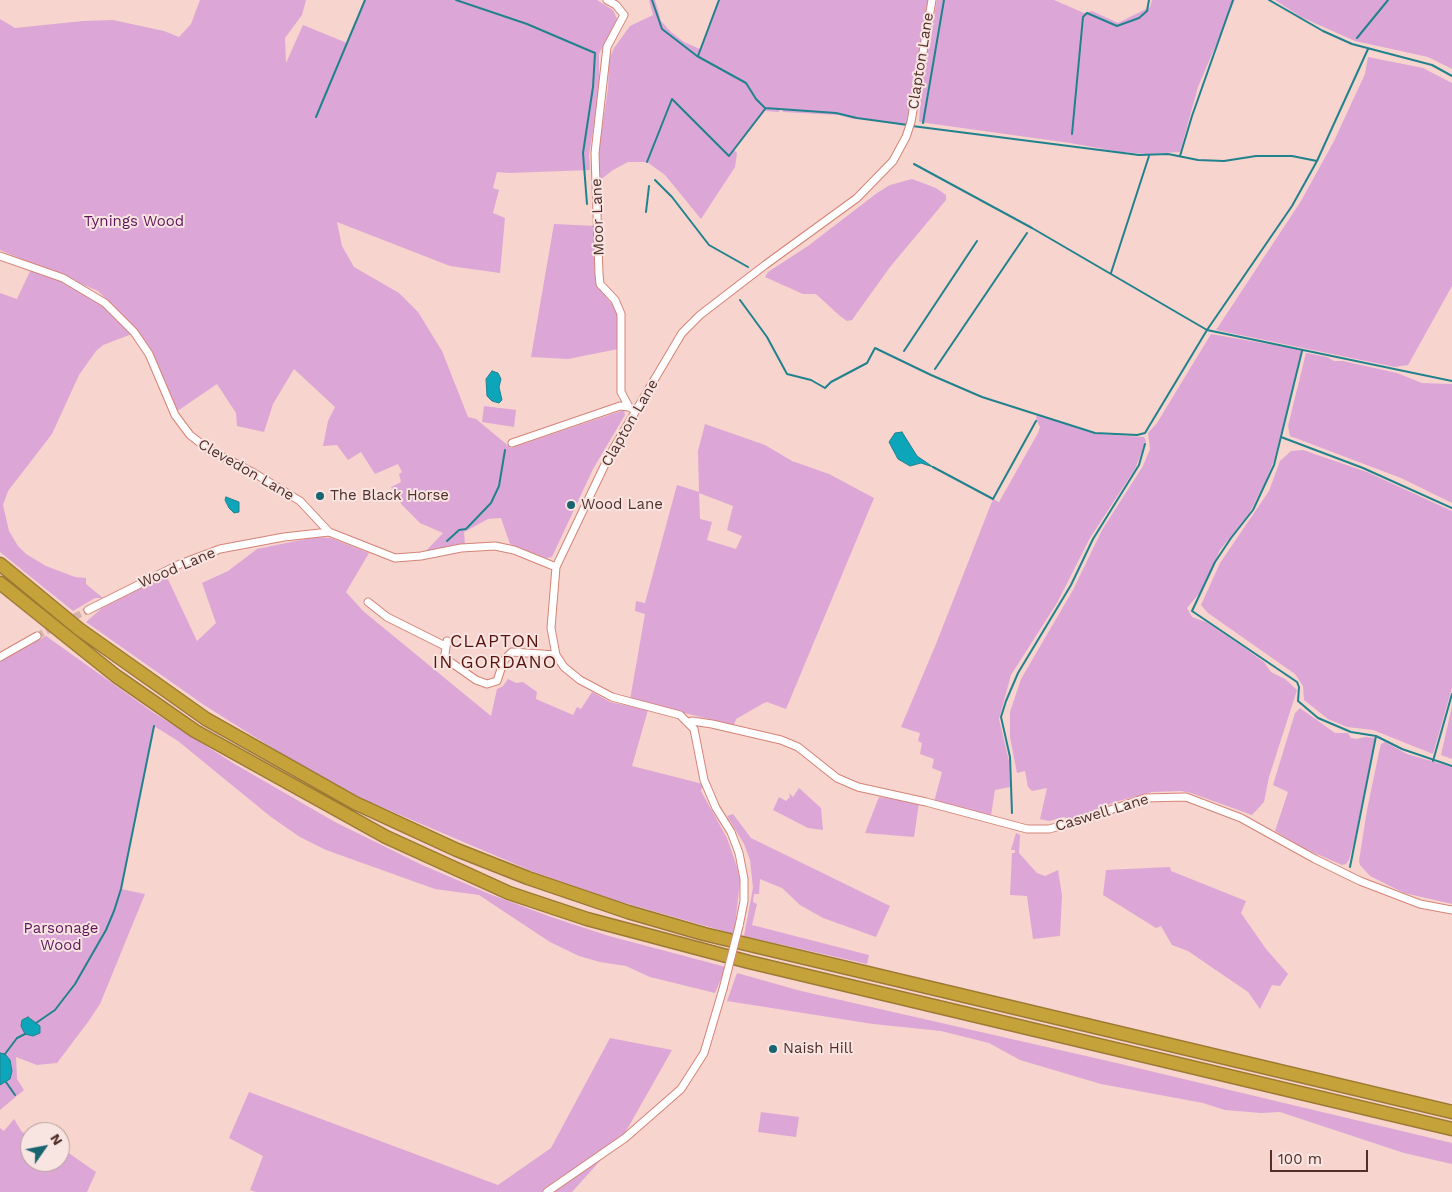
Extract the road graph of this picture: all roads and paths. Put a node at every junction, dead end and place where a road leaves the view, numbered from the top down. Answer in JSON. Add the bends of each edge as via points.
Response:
{"nodes":[{"id":1,"x":607,"y":0,"type":"edge"},
{"id":2,"x":932,"y":0,"type":"edge"},
{"id":3,"x":0,"y":256,"type":"edge"},
{"id":4,"x":632,"y":408,"type":"junction"},
{"id":5,"x":512,"y":443,"type":"dead end"},
{"id":6,"x":329,"y":532,"type":"junction"},
{"id":7,"x":0,"y":564,"type":"edge"},
{"id":8,"x":556,"y":567,"type":"junction"},
{"id":9,"x":0,"y":583,"type":"edge"},
{"id":10,"x":368,"y":602,"type":"dead end"},
{"id":11,"x":88,"y":610,"type":"tunnel mouth"},
{"id":12,"x":37,"y":636,"type":"tunnel mouth"},
{"id":13,"x":556,"y":655,"type":"junction"},
{"id":14,"x":0,"y":656,"type":"edge"},
{"id":15,"x":689,"y":722,"type":"junction"},
{"id":16,"x":1452,"y":910,"type":"edge"},
{"id":17,"x":1452,"y":1112,"type":"edge"},
{"id":18,"x":1452,"y":1128,"type":"edge"},
{"id":19,"x":547,"y":1192,"type":"edge"}],
"edges":[{"from":1,"to":4,"type":"street","name":"Moor Lane","via":[[624,15],[607,47],[595,152],[599,274],[600,284],[615,300],[621,314],[621,392]]},
{"from":2,"to":4,"type":"street","name":"Clapton Lane","via":[[911,122],[893,162],[857,198],[700,315],[682,333]]},
{"from":3,"to":6,"type":"street","name":"Clevedon Lane","via":[[63,278],[105,303],[134,332],[149,354],[175,416],[190,435],[208,449],[254,472],[300,501]]},
{"from":4,"to":5,"type":"street","via":[[620,406]]},
{"from":4,"to":8,"type":"street","name":"Clapton Lane"},
{"from":6,"to":8,"type":"street","name":"Clevedon Lane","via":[[395,558],[495,546],[511,548]]},
{"from":6,"to":11,"type":"street","name":"Wood Lane","via":[[220,549],[180,564]]},
{"from":7,"to":17,"type":"highway","via":[[120,660],[206,719],[370,811],[528,878],[704,934]]},
{"from":8,"to":13,"type":"street","name":"Clapton Lane","via":[[551,621]]},
{"from":9,"to":18,"type":"highway","via":[[116,676],[202,735],[386,837],[509,893],[749,962]]},
{"from":10,"to":13,"type":"street","via":[[387,616],[446,644],[445,654],[449,661],[476,680],[490,685],[497,681],[504,660],[512,652]]},
{"from":12,"to":14,"type":"street"},
{"from":13,"to":15,"type":"street","via":[[570,672],[603,693],[680,715]]},
{"from":15,"to":16,"type":"street","name":"Caswell Lane","via":[[782,740],[798,747],[837,778],[858,787],[1027,829],[1049,829],[1072,823],[1145,798],[1191,798],[1241,818],[1360,880],[1420,904]]},
{"from":15,"to":19,"type":"street","bridge":true,"via":[[696,734],[704,780],[731,832],[744,879],[739,926],[704,1052],[681,1089],[625,1138]]}]}
